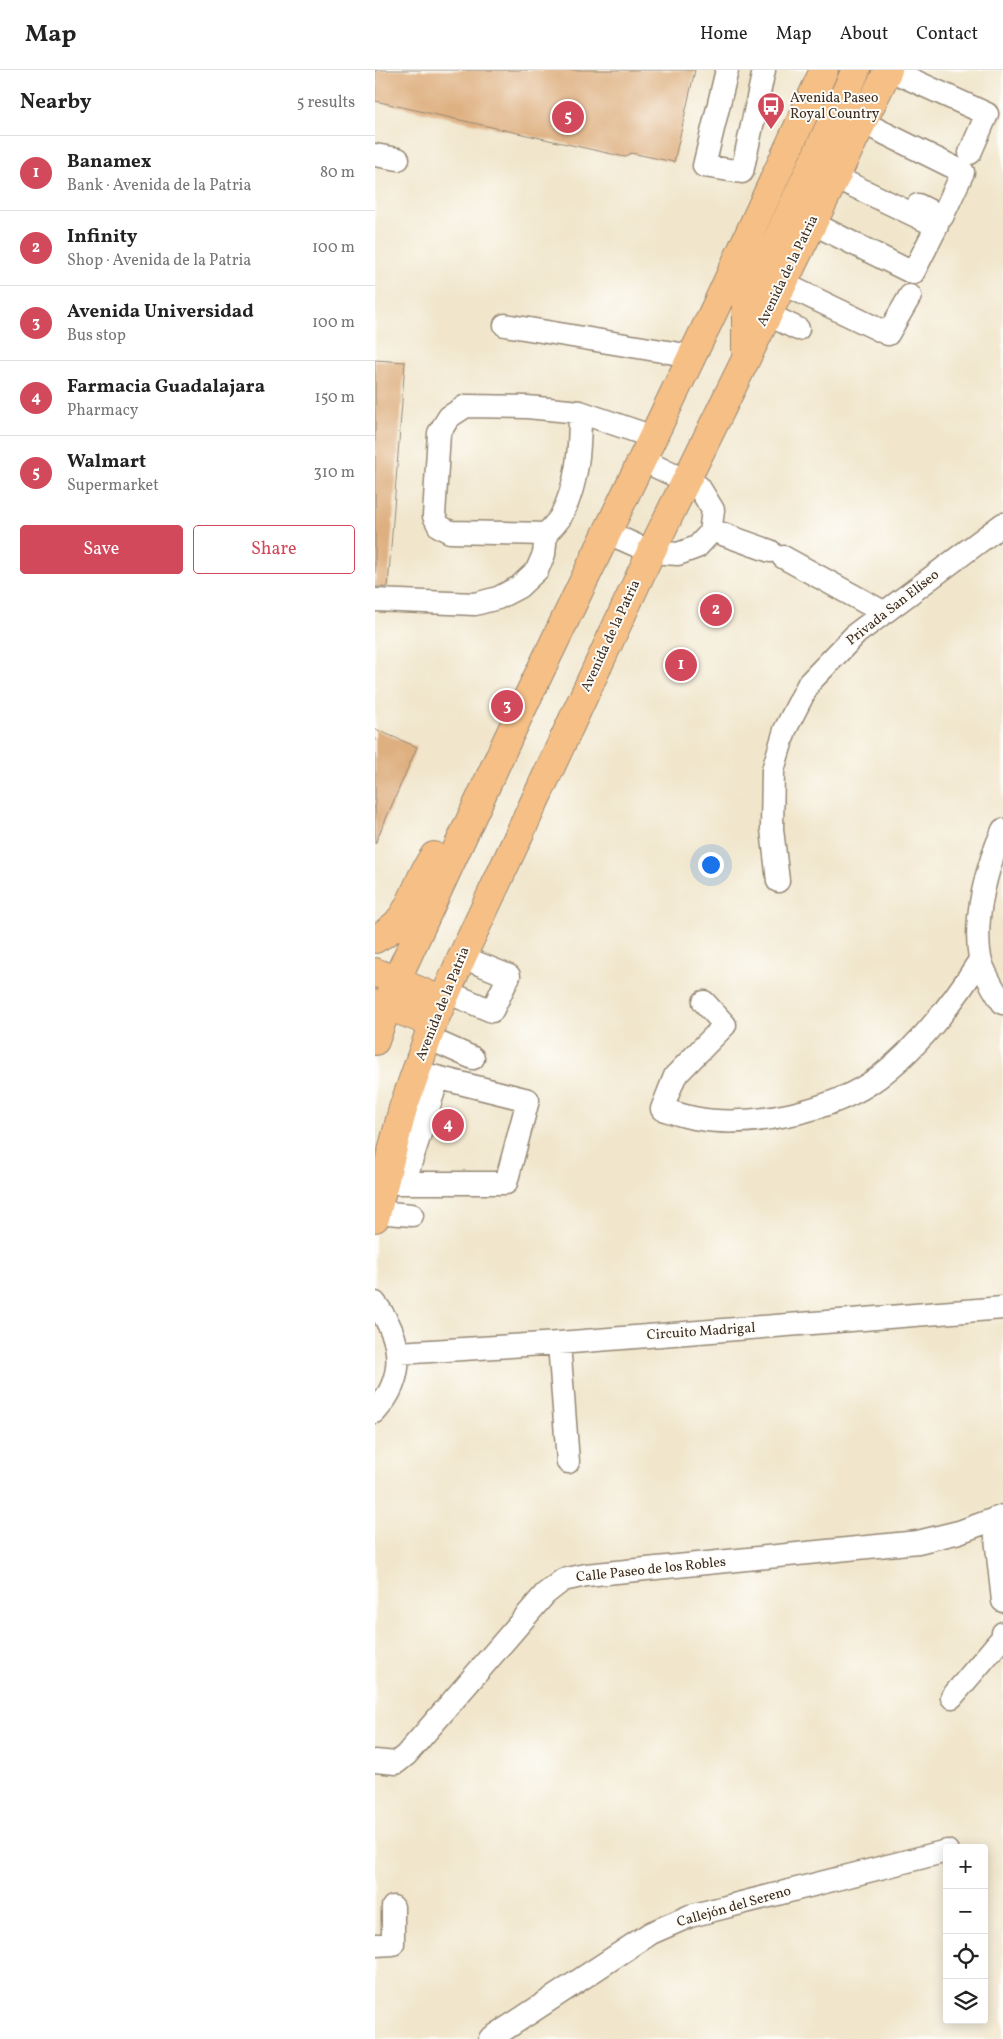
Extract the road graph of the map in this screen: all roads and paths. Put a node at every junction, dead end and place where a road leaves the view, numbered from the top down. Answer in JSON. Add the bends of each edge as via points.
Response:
{"nodes":[{"id":1,"x":727,"y":70,"type":"edge"},
{"id":2,"x":764,"y":70,"type":"edge"},
{"id":3,"x":814,"y":70,"type":"edge"},
{"id":4,"x":825,"y":70,"type":"edge"},
{"id":5,"x":856,"y":70,"type":"edge"},
{"id":6,"x":889,"y":70,"type":"edge"},
{"id":7,"x":811,"y":99,"type":"junction"},
{"id":8,"x":862,"y":122,"type":"junction"},
{"id":9,"x":970,"y":153,"type":"dead end"},
{"id":10,"x":375,"y":155,"type":"edge"},
{"id":11,"x":398,"y":159,"type":"dead end"},
{"id":12,"x":837,"y":173,"type":"junction"},
{"id":13,"x":812,"y":224,"type":"junction"},
{"id":14,"x":782,"y":283,"type":"junction"},
{"id":15,"x":911,"y":296,"type":"dead end"},
{"id":16,"x":767,"y":314,"type":"junction"},
{"id":17,"x":505,"y":325,"type":"dead end"},
{"id":18,"x":798,"y":329,"type":"dead end"},
{"id":19,"x":692,"y":356,"type":"junction"},
{"id":20,"x":746,"y":356,"type":"junction"},
{"id":21,"x":580,"y":412,"type":"junction"},
{"id":22,"x":648,"y":448,"type":"junction"},
{"id":23,"x":687,"y":480,"type":"junction"},
{"id":24,"x":1003,"y":524,"type":"edge"},
{"id":25,"x":711,"y":530,"type":"junction"},
{"id":26,"x":607,"y":532,"type":"junction"},
{"id":27,"x":546,"y":534,"type":"junction"},
{"id":28,"x":651,"y":552,"type":"junction"},
{"id":29,"x":375,"y":600,"type":"edge"},
{"id":30,"x":883,"y":612,"type":"junction"},
{"id":31,"x":474,"y":813,"type":"junction"},
{"id":32,"x":1003,"y":830,"type":"edge"},
{"id":33,"x":778,"y":881,"type":"dead end"},
{"id":34,"x":375,"y":939,"type":"edge"},
{"id":35,"x":462,"y":957,"type":"junction"},
{"id":36,"x":980,"y":960,"type":"junction"},
{"id":37,"x":383,"y":991,"type":"edge"},
{"id":38,"x":705,"y":1002,"type":"dead end"},
{"id":39,"x":1003,"y":1003,"type":"edge"},
{"id":40,"x":437,"y":1013,"type":"junction"},
{"id":41,"x":375,"y":1041,"type":"edge"},
{"id":42,"x":473,"y":1058,"type":"dead end"},
{"id":43,"x":427,"y":1075,"type":"junction"},
{"id":44,"x":393,"y":1183,"type":"junction"},
{"id":45,"x":376,"y":1215,"type":"edge"},
{"id":46,"x":412,"y":1215,"type":"dead end"},
{"id":47,"x":375,"y":1303,"type":"edge"},
{"id":48,"x":1003,"y":1308,"type":"edge"},
{"id":49,"x":559,"y":1343,"type":"junction"},
{"id":50,"x":398,"y":1353,"type":"junction"},
{"id":51,"x":375,"y":1412,"type":"edge"},
{"id":52,"x":568,"y":1462,"type":"dead end"},
{"id":53,"x":999,"y":1518,"type":"edge"},
{"id":54,"x":1003,"y":1601,"type":"edge"},
{"id":55,"x":1003,"y":1633,"type":"edge"},
{"id":56,"x":951,"y":1697,"type":"dead end"},
{"id":57,"x":375,"y":1761,"type":"edge"},
{"id":58,"x":943,"y":1852,"type":"edge"},
{"id":59,"x":393,"y":1907,"type":"dead end"},
{"id":60,"x":375,"y":1945,"type":"edge"},
{"id":61,"x":490,"y":2039,"type":"edge"}],
"edges":[{"from":1,"to":2,"type":"street","via":[[704,166],[742,172]]},
{"from":3,"to":7,"type":"main road"},
{"from":4,"to":7,"type":"main road"},
{"from":5,"to":20,"type":"main road","via":[[746,307]]},
{"from":6,"to":8,"type":"main road","name":"Avenida de la Patria"},
{"from":6,"to":9,"type":"street","via":[[987,114]]},
{"from":7,"to":19,"type":"main road"},
{"from":8,"to":12,"type":"main road","name":"Avenida de la Patria"},
{"from":8,"to":12,"type":"street","via":[[963,172],[942,217]]},
{"from":10,"to":11,"type":"street"},
{"from":12,"to":13,"type":"main road","name":"Avenida de la Patria"},
{"from":12,"to":13,"type":"street","via":[[937,226],[913,272]]},
{"from":13,"to":14,"type":"main road","name":"Avenida de la Patria"},
{"from":14,"to":15,"type":"street","via":[[888,334]]},
{"from":14,"to":16,"type":"main road","name":"Avenida de la Patria"},
{"from":16,"to":18,"type":"street"},
{"from":16,"to":20,"type":"main road","name":"Avenida de la Patria"},
{"from":17,"to":19,"type":"street"},
{"from":19,"to":22,"type":"main road"},
{"from":20,"to":23,"type":"main road","name":"Avenida de la Patria"},
{"from":21,"to":22,"type":"street"},
{"from":21,"to":27,"type":"street","via":[[579,455],[573,487],[561,517]]},
{"from":21,"to":27,"type":"street","via":[[466,406],[449,417],[439,433],[434,516],[439,526],[450,532]]},
{"from":22,"to":23,"type":"street"},
{"from":22,"to":26,"type":"main road"},
{"from":23,"to":25,"type":"street","via":[[699,487],[713,510]]},
{"from":23,"to":28,"type":"main road","name":"Avenida de la Patria"},
{"from":24,"to":30,"type":"street","name":"Privada San Elíseo"},
{"from":25,"to":28,"type":"street","via":[[697,547],[677,554]]},
{"from":25,"to":30,"type":"street","via":[[777,554]]},
{"from":26,"to":28,"type":"street"},
{"from":26,"to":31,"type":"main road"},
{"from":27,"to":29,"type":"street","via":[[544,554],[537,570],[519,587],[498,598],[475,604]]},
{"from":28,"to":35,"type":"main road","name":"Avenida de la Patria"},
{"from":30,"to":33,"type":"street","name":"Privada San Elíseo","via":[[857,633],[809,683],[785,730],[773,770],[772,828]]},
{"from":31,"to":34,"type":"main road","via":[[432,859],[404,916]]},
{"from":31,"to":37,"type":"main road"},
{"from":32,"to":36,"type":"street","via":[[994,850],[982,898]]},
{"from":35,"to":40,"type":"main road","name":"Avenida de la Patria"},
{"from":35,"to":40,"type":"street","via":[[509,976],[492,1011]]},
{"from":36,"to":38,"type":"street","via":[[961,991],[918,1041],[878,1077],[830,1104],[781,1116],[732,1120],[695,1118],[662,1108],[675,1076],[725,1025]]},
{"from":36,"to":39,"type":"street"},
{"from":37,"to":40,"type":"main road"},
{"from":37,"to":41,"type":"main road"},
{"from":40,"to":42,"type":"street"},
{"from":40,"to":43,"type":"main road","name":"Avenida de la Patria"},
{"from":43,"to":44,"type":"main road","name":"Avenida de la Patria"},
{"from":43,"to":44,"type":"street","via":[[528,1100],[506,1183]]},
{"from":44,"to":45,"type":"main road","name":"Avenida de la Patria"},
{"from":45,"to":46,"type":"street"},
{"from":47,"to":50,"type":"street","via":[[393,1330]]},
{"from":48,"to":49,"type":"street","name":"Circuito Madrigal"},
{"from":49,"to":50,"type":"street","name":"Circuito Madrigal"},
{"from":49,"to":52,"type":"street"},
{"from":50,"to":51,"type":"street","via":[[396,1378],[385,1401]]},
{"from":53,"to":54,"type":"street"},
{"from":53,"to":57,"type":"street","name":"Calle Paseo de los Robles","via":[[918,1542],[563,1580],[545,1594],[405,1755],[396,1763]]},
{"from":55,"to":56,"type":"street"},
{"from":58,"to":61,"type":"street","name":"Callejón del Sereno","via":[[690,1916],[651,1933]]},
{"from":59,"to":60,"type":"street","via":[[393,1944]]}]}
